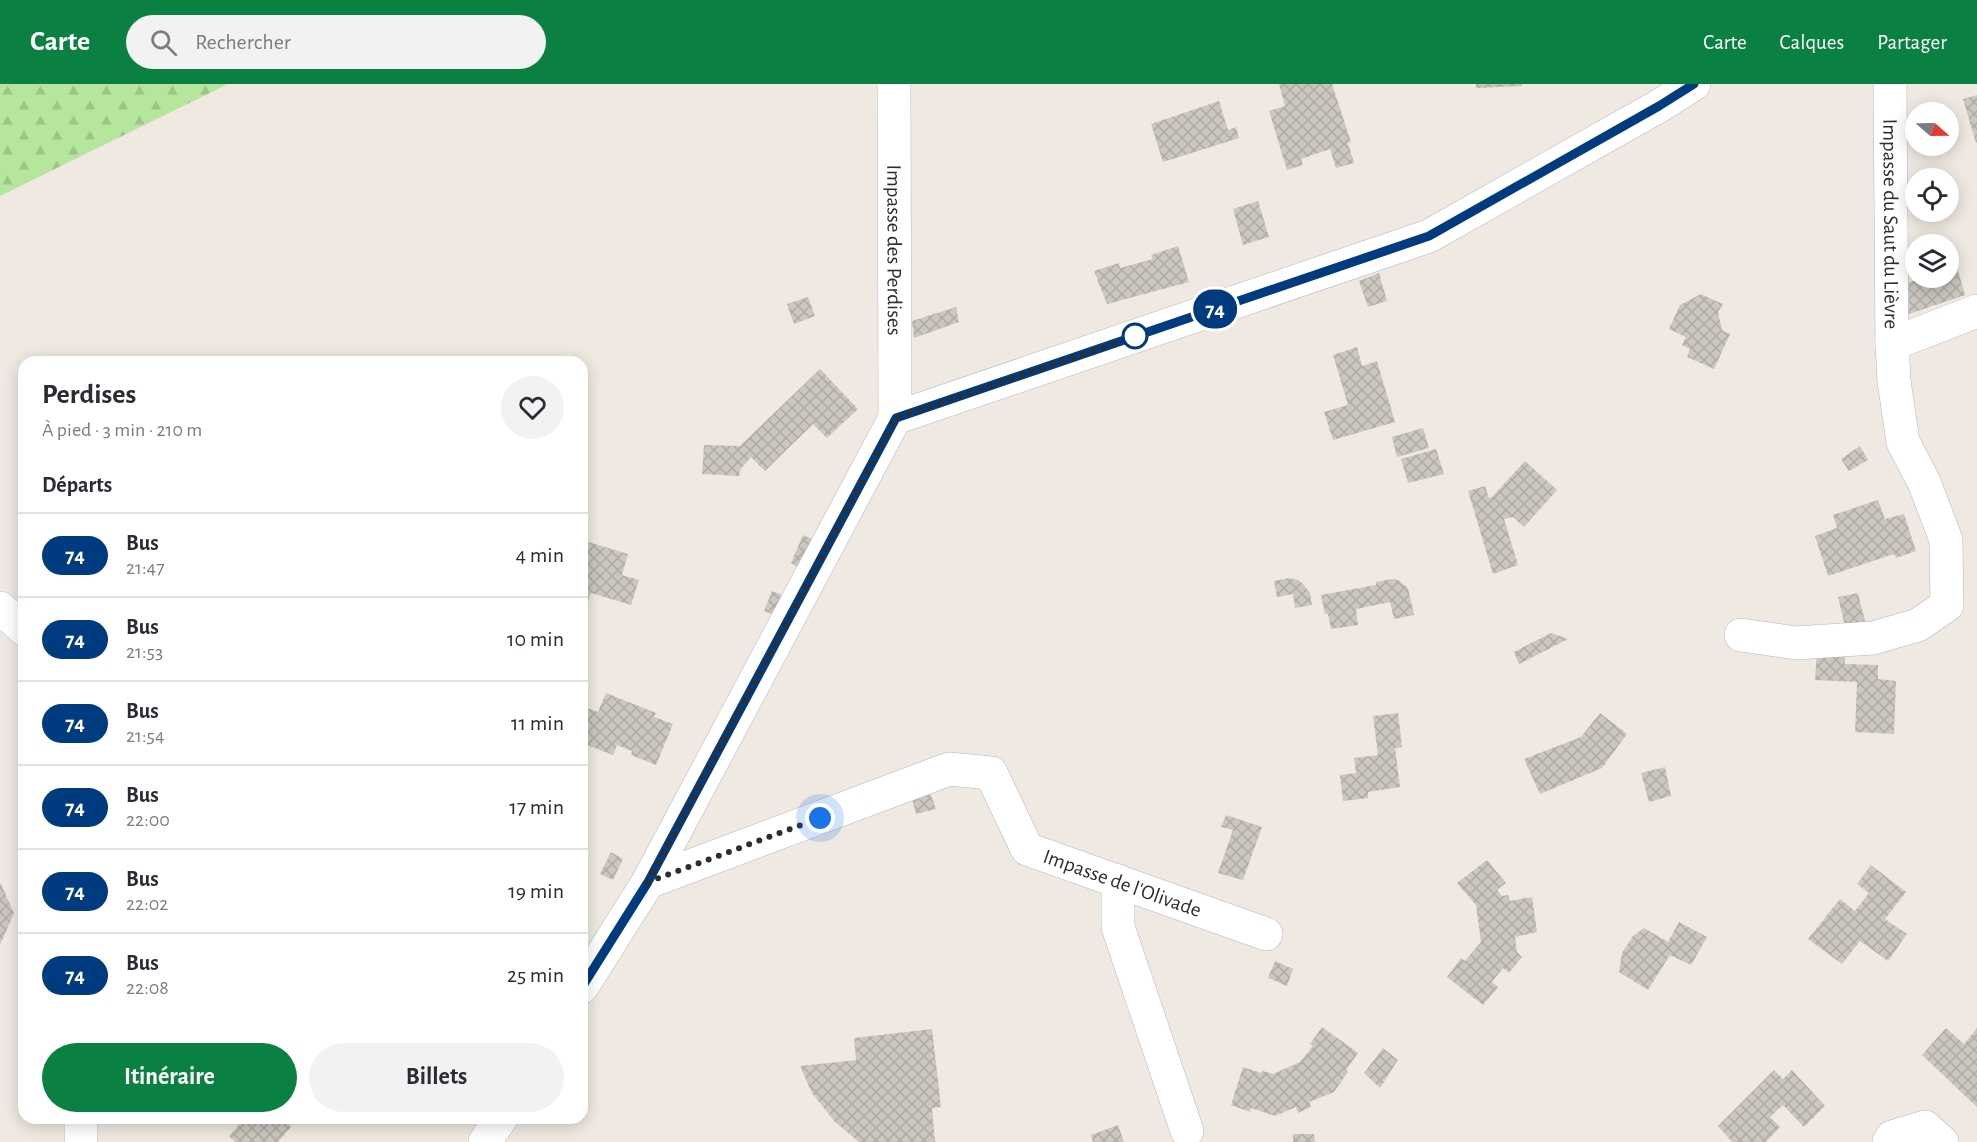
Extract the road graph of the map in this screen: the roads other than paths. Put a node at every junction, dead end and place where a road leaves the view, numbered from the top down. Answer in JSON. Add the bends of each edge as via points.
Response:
{"nodes":[{"id":1,"x":894,"y":84,"type":"edge"},
{"id":2,"x":1694,"y":84,"type":"edge"},
{"id":3,"x":1890,"y":84,"type":"edge"},
{"id":4,"x":1977,"y":311,"type":"edge"},
{"id":5,"x":1892,"y":344,"type":"junction"},
{"id":6,"x":896,"y":418,"type":"junction"},
{"id":7,"x":0,"y":608,"type":"edge"},
{"id":8,"x":18,"y":624,"type":"edge"},
{"id":9,"x":1741,"y":634,"type":"dead end"},
{"id":10,"x":1118,"y":881,"type":"junction"},
{"id":11,"x":648,"y":882,"type":"junction"},
{"id":12,"x":1266,"y":934,"type":"dead end"},
{"id":13,"x":588,"y":977,"type":"edge"},
{"id":14,"x":81,"y":1124,"type":"edge"},
{"id":15,"x":497,"y":1124,"type":"edge"},
{"id":16,"x":1187,"y":1131,"type":"dead end"},
{"id":17,"x":81,"y":1142,"type":"edge"},
{"id":18,"x":485,"y":1142,"type":"edge"},
{"id":19,"x":1890,"y":1142,"type":"edge"},
{"id":20,"x":1942,"y":1142,"type":"edge"}],
"edges":[{"from":1,"to":6,"type":"street","name":"Impasse des Perdises"},
{"from":2,"to":6,"type":"street","via":[[1429,236]]},
{"from":3,"to":5,"type":"street","name":"Impasse du Saut du Lièvre"},
{"from":4,"to":5,"type":"street","name":"Impasse du Saut du Lièvre"},
{"from":5,"to":9,"type":"street","via":[[1903,442],[1924,482],[1946,540],[1947,605],[1918,625],[1873,638],[1796,643]]},
{"from":6,"to":11,"type":"street"},
{"from":7,"to":8,"type":"street"},
{"from":10,"to":11,"type":"street","name":"Impasse de l'Olivade","via":[[1027,849],[991,773],[949,769]]},
{"from":10,"to":12,"type":"street","name":"Impasse de l'Olivade"},
{"from":10,"to":16,"type":"street","via":[[1118,927]]},
{"from":11,"to":13,"type":"street"},
{"from":14,"to":17,"type":"street"},
{"from":15,"to":18,"type":"street"},
{"from":19,"to":20,"type":"street","via":[[1892,1137],[1925,1127]]}]}
